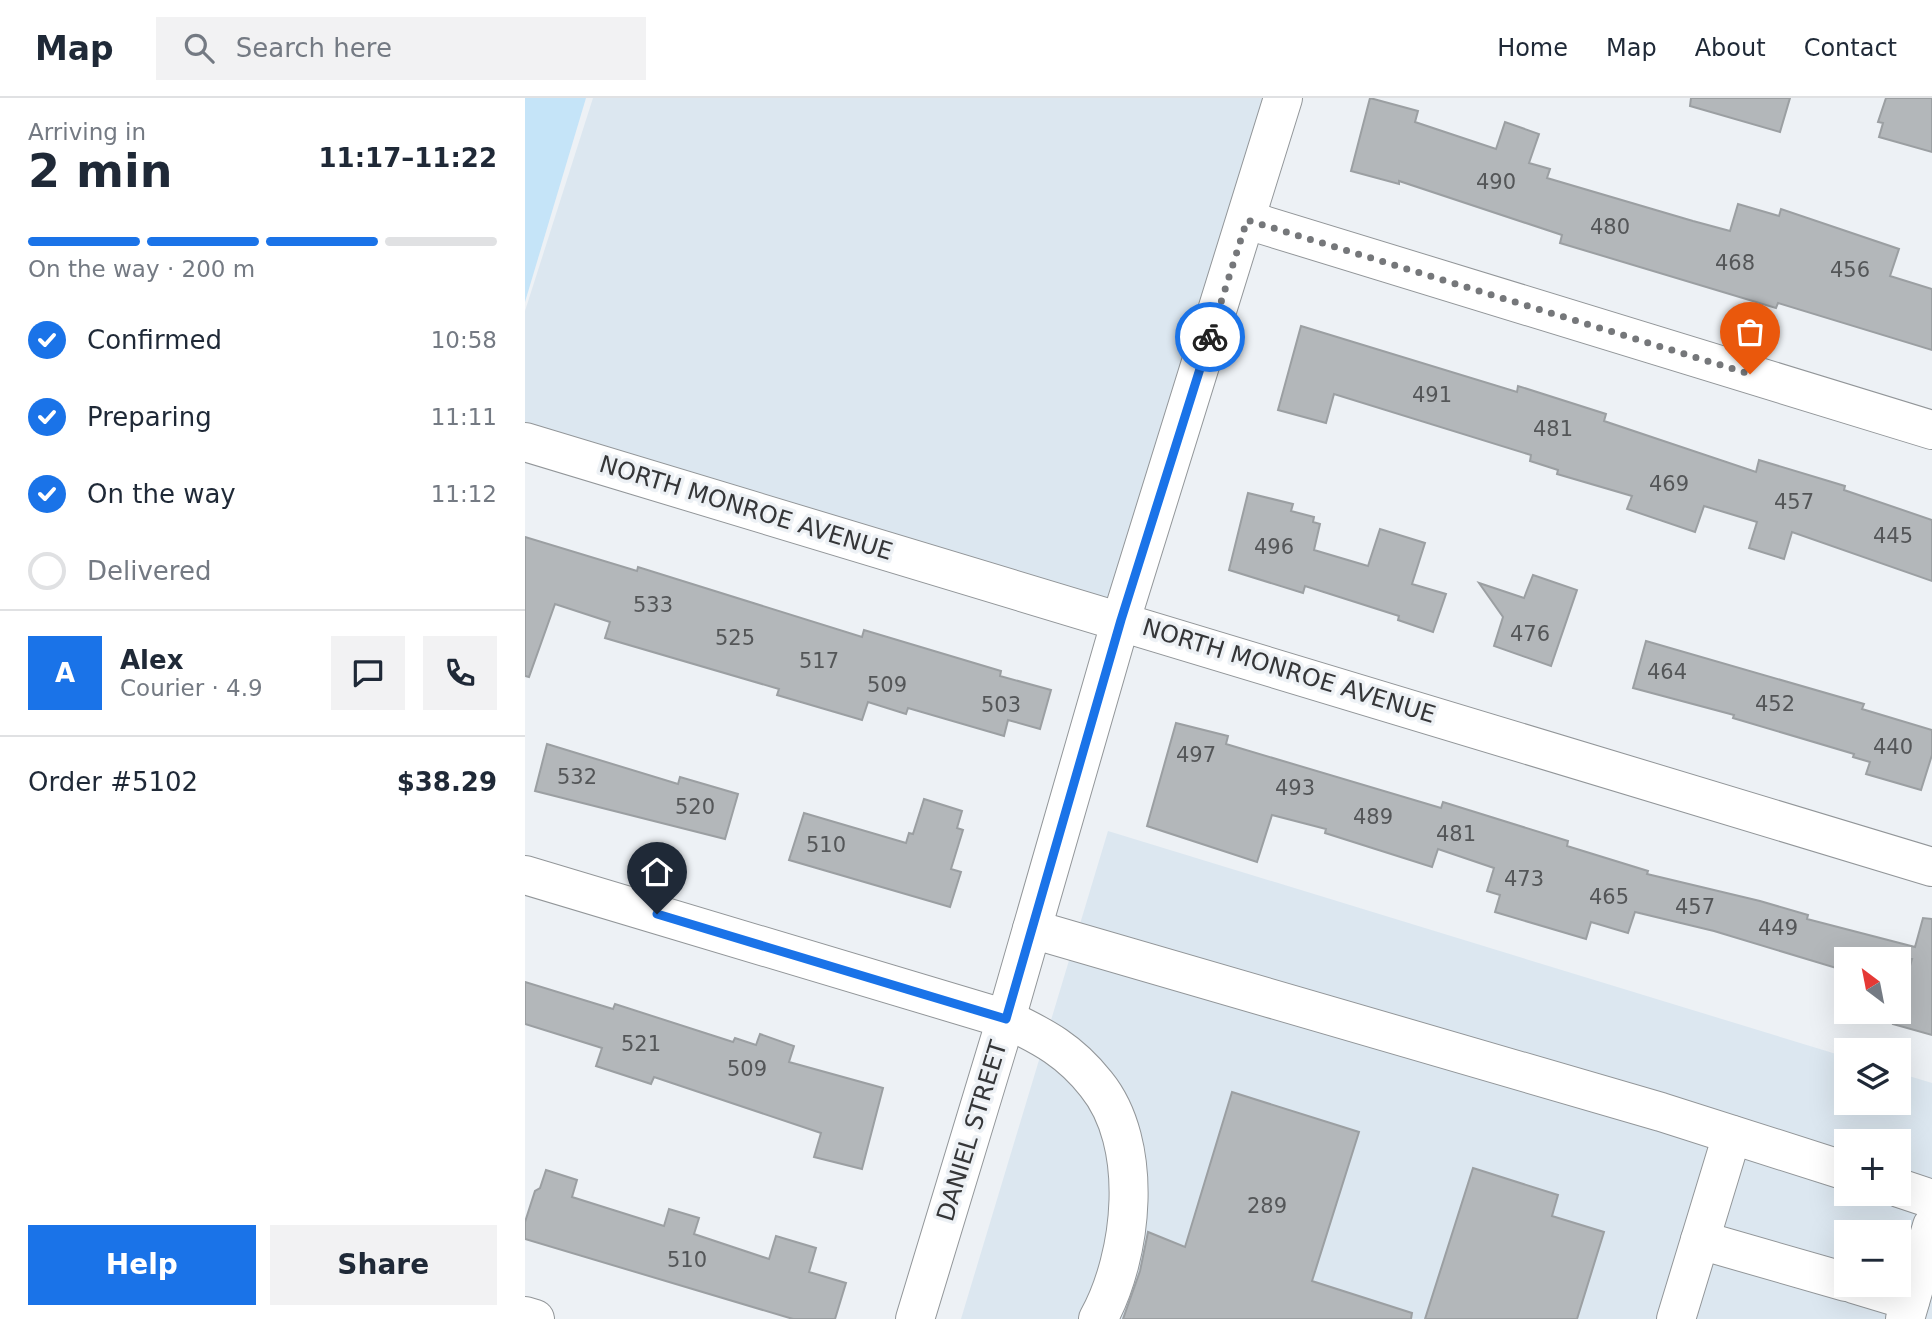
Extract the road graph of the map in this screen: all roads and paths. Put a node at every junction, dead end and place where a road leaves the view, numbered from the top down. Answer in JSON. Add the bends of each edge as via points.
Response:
{"nodes":[{"id":1,"x":1283,"y":98,"type":"edge"},
{"id":2,"x":1247,"y":220,"type":"junction"},
{"id":3,"x":1932,"y":430,"type":"edge"},
{"id":4,"x":525,"y":442,"type":"edge"},
{"id":5,"x":1121,"y":620,"type":"junction"},
{"id":6,"x":1932,"y":867,"type":"edge"},
{"id":7,"x":525,"y":875,"type":"edge"},
{"id":8,"x":1033,"y":929,"type":"junction"},
{"id":9,"x":1006,"y":1019,"type":"junction"},
{"id":10,"x":1732,"y":1135,"type":"junction"},
{"id":11,"x":1834,"y":1167,"type":"edge"},
{"id":12,"x":1911,"y":1192,"type":"edge"},
{"id":13,"x":1932,"y":1199,"type":"edge"},
{"id":14,"x":1932,"y":1226,"type":"edge"},
{"id":15,"x":1700,"y":1240,"type":"junction"},
{"id":16,"x":1834,"y":1279,"type":"edge"},
{"id":17,"x":1880,"y":1297,"type":"edge"},
{"id":18,"x":1907,"y":1310,"type":"edge"},
{"id":19,"x":525,"y":1316,"type":"edge"},
{"id":20,"x":535,"y":1319,"type":"edge"},
{"id":21,"x":915,"y":1319,"type":"edge"},
{"id":22,"x":1098,"y":1319,"type":"edge"},
{"id":23,"x":1677,"y":1319,"type":"edge"}],
"edges":[{"from":1,"to":2,"type":"street","name":"DANIEL STREET"},
{"from":2,"to":3,"type":"street"},
{"from":2,"to":5,"type":"street","name":"DANIEL STREET"},
{"from":4,"to":5,"type":"street","name":"NORTH MONROE AVENUE"},
{"from":5,"to":6,"type":"street","name":"NORTH MONROE AVENUE"},
{"from":5,"to":8,"type":"street","name":"DANIEL STREET"},
{"from":7,"to":9,"type":"street"},
{"from":8,"to":9,"type":"street","name":"DANIEL STREET"},
{"from":8,"to":10,"type":"street"},
{"from":9,"to":21,"type":"street","name":"DANIEL STREET"},
{"from":9,"to":22,"type":"street","via":[[1050,1040],[1076,1061],[1110,1105],[1120,1136],[1129,1207],[1119,1271]]},
{"from":10,"to":11,"type":"street"},
{"from":10,"to":15,"type":"street"},
{"from":12,"to":13,"type":"street"},
{"from":14,"to":18,"type":"street"},
{"from":15,"to":16,"type":"street"},
{"from":15,"to":23,"type":"street"},
{"from":17,"to":18,"type":"street"},
{"from":19,"to":20,"type":"street"}]}
